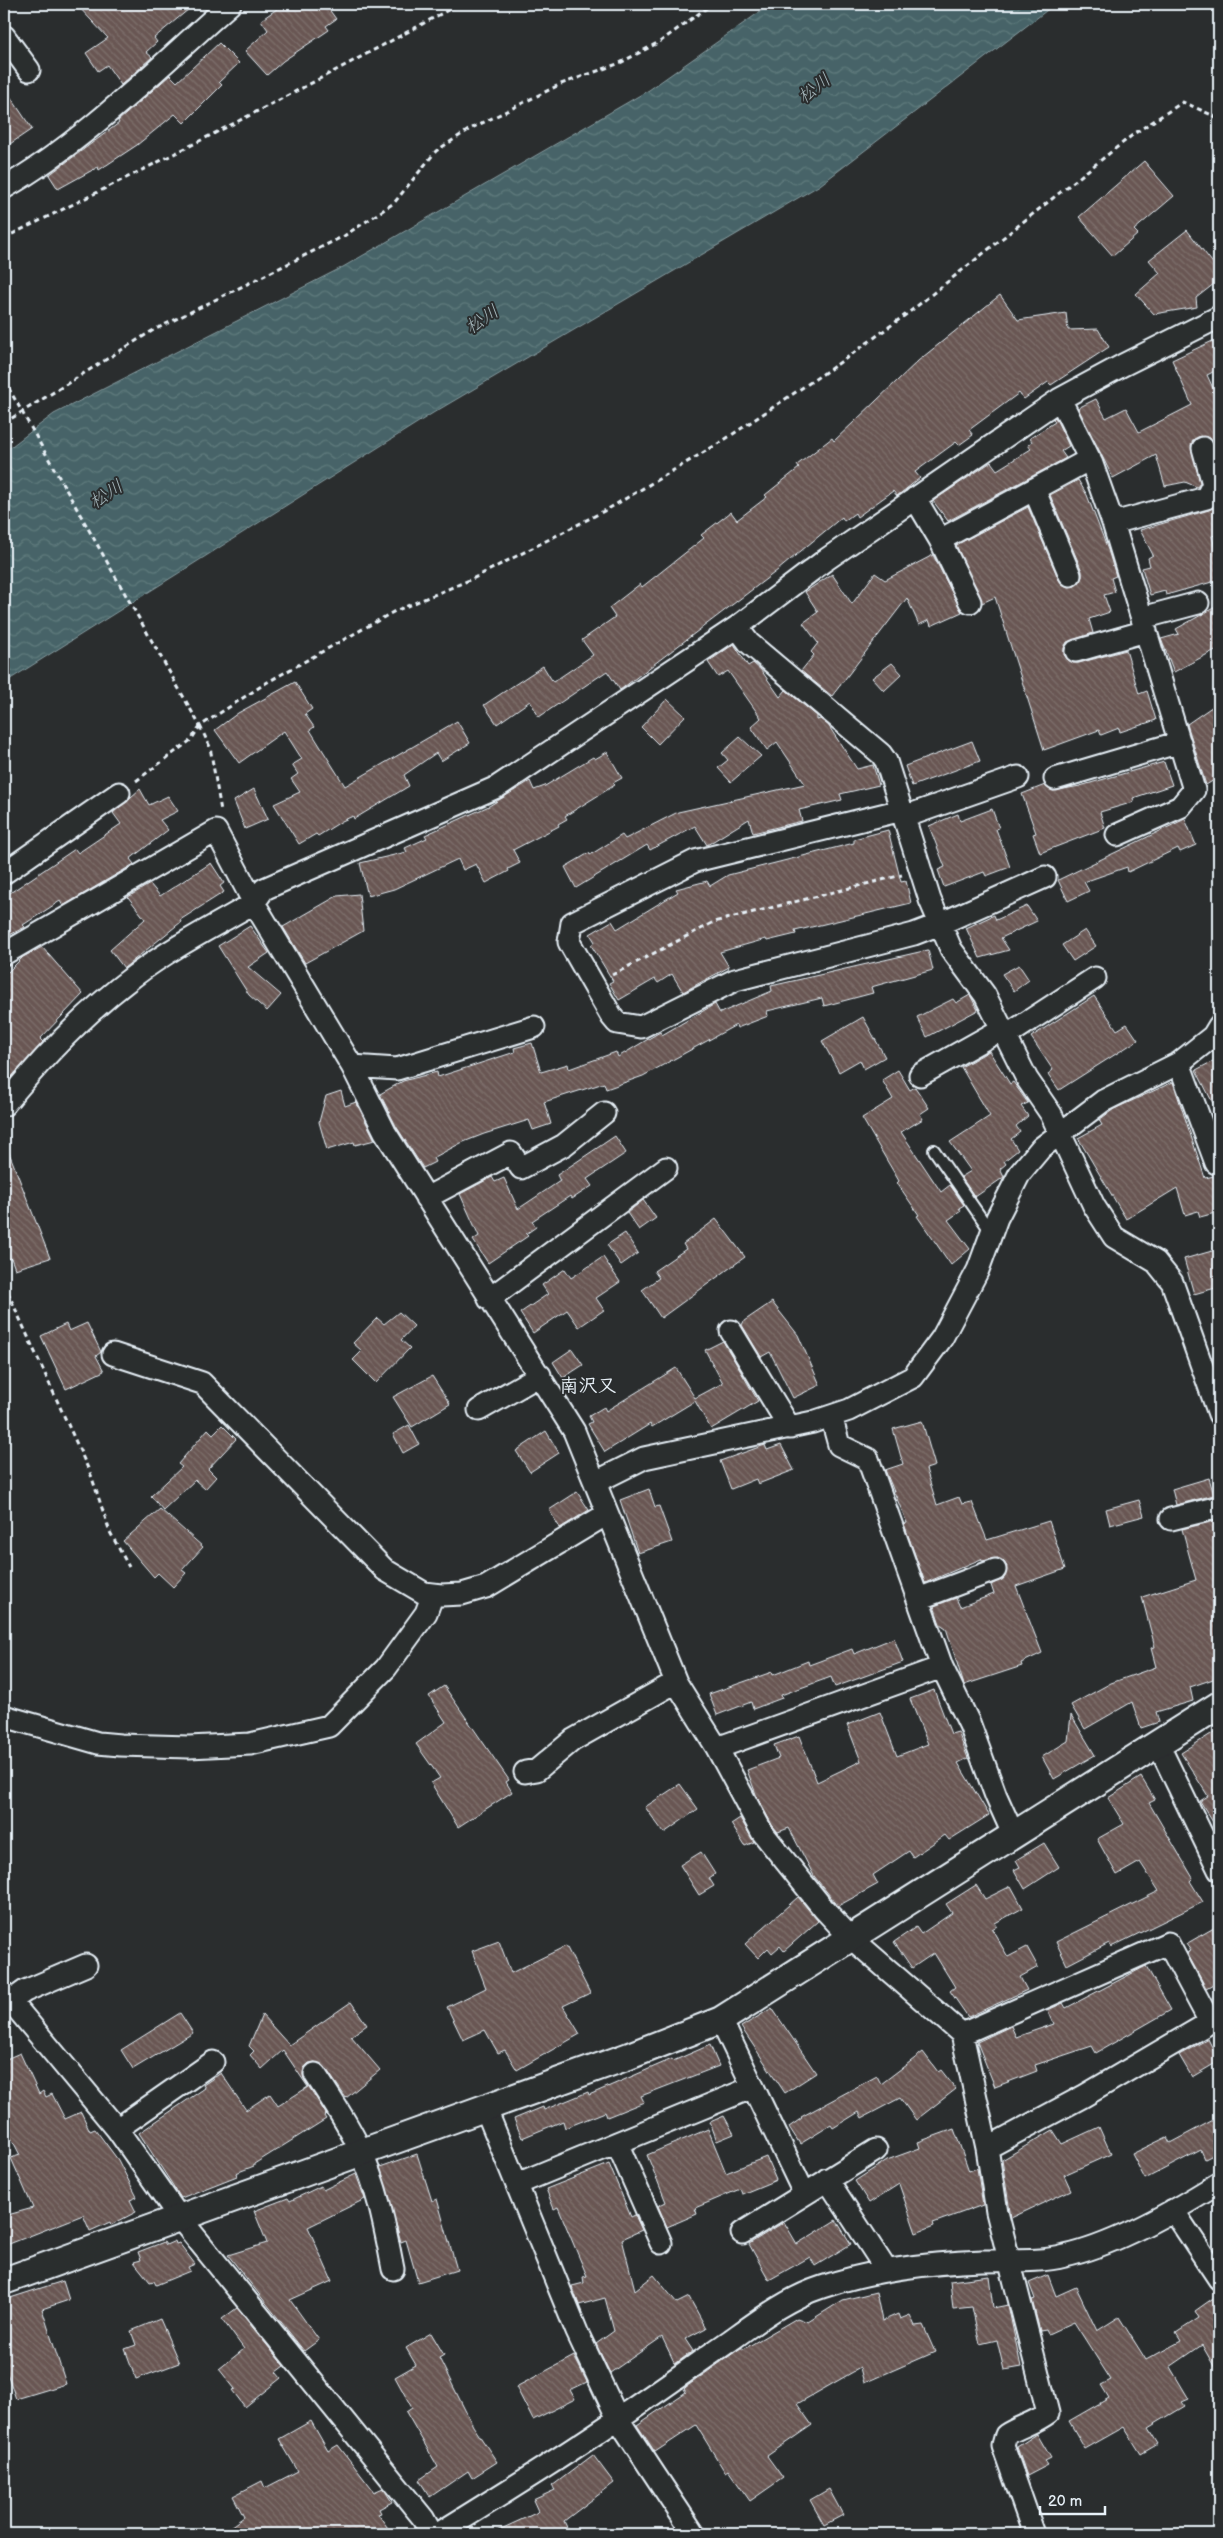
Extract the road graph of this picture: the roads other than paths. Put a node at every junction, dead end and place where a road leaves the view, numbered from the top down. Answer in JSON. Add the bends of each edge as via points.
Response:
{"nodes":[{"id":1,"x":230,"y":4,"type":"edge"},
{"id":2,"x":4,"y":36,"type":"edge"},
{"id":3,"x":29,"y":70,"type":"dead end"},
{"id":4,"x":4,"y":188,"type":"edge"},
{"id":5,"x":1219,"y":317,"type":"edge"},
{"id":6,"x":1060,"y":399,"type":"junction"},
{"id":7,"x":1203,"y":448,"type":"dead end"},
{"id":8,"x":1090,"y":459,"type":"junction"},
{"id":9,"x":1034,"y":489,"type":"junction"},
{"id":10,"x":915,"y":498,"type":"junction"},
{"id":11,"x":1113,"y":523,"type":"junction"},
{"id":12,"x":940,"y":540,"type":"junction"},
{"id":13,"x":1070,"y":575,"type":"dead end"},
{"id":14,"x":970,"y":602,"type":"dead end"},
{"id":15,"x":1198,"y":603,"type":"dead end"},
{"id":16,"x":1144,"y":625,"type":"junction"},
{"id":17,"x":737,"y":627,"type":"junction"},
{"id":18,"x":1076,"y":651,"type":"dead end"},
{"id":19,"x":1180,"y":742,"type":"junction"},
{"id":20,"x":1018,"y":778,"type":"dead end"},
{"id":21,"x":1055,"y":779,"type":"dead end"},
{"id":22,"x":119,"y":793,"type":"road end"},
{"id":23,"x":903,"y":813,"type":"junction"},
{"id":24,"x":1117,"y":835,"type":"dead end"},
{"id":25,"x":4,"y":873,"type":"edge"},
{"id":26,"x":1045,"y":877,"type":"dead end"},
{"id":27,"x":254,"y":903,"type":"junction"},
{"id":28,"x":940,"y":924,"type":"junction"},
{"id":29,"x":4,"y":954,"type":"edge"},
{"id":30,"x":1095,"y":978,"type":"dead end"},
{"id":31,"x":1219,"y":1026,"type":"edge"},
{"id":32,"x":534,"y":1027,"type":"dead end"},
{"id":33,"x":1004,"y":1033,"type":"junction"},
{"id":34,"x":1179,"y":1063,"type":"junction"},
{"id":35,"x":352,"y":1066,"type":"junction"},
{"id":36,"x":920,"y":1075,"type":"dead end"},
{"id":37,"x":4,"y":1105,"type":"edge"},
{"id":38,"x":604,"y":1113,"type":"dead end"},
{"id":39,"x":1060,"y":1134,"type":"junction"},
{"id":40,"x":934,"y":1150,"type":"dead end"},
{"id":41,"x":1216,"y":1163,"type":"dead end"},
{"id":42,"x":666,"y":1168,"type":"dead end"},
{"id":43,"x":426,"y":1198,"type":"junction"},
{"id":44,"x":992,"y":1233,"type":"junction"},
{"id":45,"x":489,"y":1299,"type":"junction"},
{"id":46,"x":731,"y":1331,"type":"dead end"},
{"id":47,"x":114,"y":1354,"type":"dead end"},
{"id":48,"x":540,"y":1375,"type":"junction"},
{"id":49,"x":479,"y":1410,"type":"dead end"},
{"id":50,"x":1219,"y":1414,"type":"edge"},
{"id":51,"x":832,"y":1416,"type":"junction"},
{"id":52,"x":790,"y":1428,"type":"junction"},
{"id":53,"x":596,"y":1482,"type":"junction"},
{"id":54,"x":1219,"y":1507,"type":"edge"},
{"id":55,"x":607,"y":1514,"type":"junction"},
{"id":56,"x":1171,"y":1519,"type":"dead end"},
{"id":57,"x":995,"y":1570,"type":"dead end"},
{"id":58,"x":433,"y":1594,"type":"junction"},
{"id":59,"x":918,"y":1599,"type":"junction"},
{"id":60,"x":942,"y":1667,"type":"junction"},
{"id":61,"x":676,"y":1682,"type":"junction"},
{"id":62,"x":1219,"y":1705,"type":"edge"},
{"id":63,"x":4,"y":1716,"type":"edge"},
{"id":64,"x":1158,"y":1744,"type":"junction"},
{"id":65,"x":717,"y":1748,"type":"junction"},
{"id":66,"x":525,"y":1772,"type":"dead end"},
{"id":67,"x":1014,"y":1836,"type":"junction"},
{"id":68,"x":1218,"y":1864,"type":"edge"},
{"id":69,"x":850,"y":1937,"type":"junction"},
{"id":70,"x":86,"y":1964,"type":"dead end"},
{"id":71,"x":8,"y":1997,"type":"edge"},
{"id":72,"x":1215,"y":2019,"type":"edge"},
{"id":73,"x":721,"y":2020,"type":"junction"},
{"id":74,"x":962,"y":2034,"type":"junction"},
{"id":75,"x":213,"y":2062,"type":"dead end"},
{"id":76,"x":315,"y":2074,"type":"dead end"},
{"id":77,"x":751,"y":2088,"type":"junction"},
{"id":78,"x":485,"y":2107,"type":"junction"},
{"id":79,"x":116,"y":2129,"type":"junction"},
{"id":80,"x":617,"y":2143,"type":"junction"},
{"id":81,"x":987,"y":2148,"type":"junction"},
{"id":82,"x":876,"y":2150,"type":"dead end"},
{"id":83,"x":361,"y":2152,"type":"junction"},
{"id":84,"x":827,"y":2179,"type":"junction"},
{"id":85,"x":1219,"y":2183,"type":"edge"},
{"id":86,"x":517,"y":2184,"type":"junction"},
{"id":87,"x":804,"y":2193,"type":"junction"},
{"id":88,"x":1173,"y":2210,"type":"junction"},
{"id":89,"x":178,"y":2217,"type":"junction"},
{"id":90,"x":742,"y":2233,"type":"dead end"},
{"id":91,"x":661,"y":2243,"type":"dead end"},
{"id":92,"x":1010,"y":2262,"type":"junction"},
{"id":93,"x":393,"y":2268,"type":"dead end"},
{"id":94,"x":1216,"y":2268,"type":"edge"},
{"id":95,"x":887,"y":2271,"type":"junction"},
{"id":96,"x":4,"y":2280,"type":"edge"},
{"id":97,"x":618,"y":2419,"type":"junction"},
{"id":98,"x":432,"y":2534,"type":"edge"},
{"id":99,"x":438,"y":2534,"type":"edge"},
{"id":100,"x":694,"y":2534,"type":"edge"},
{"id":101,"x":1034,"y":2534,"type":"edge"}],
"edges":[{"from":1,"to":4,"type":"street","via":[[69,144]]},
{"from":2,"to":3,"type":"street"},
{"from":5,"to":6,"type":"street"},
{"from":6,"to":8,"type":"street"},
{"from":6,"to":10,"type":"street"},
{"from":7,"to":11,"type":"street","via":[[1213,484],[1206,498]]},
{"from":8,"to":9,"type":"street"},
{"from":8,"to":11,"type":"street"},
{"from":9,"to":12,"type":"street"},
{"from":9,"to":13,"type":"street"},
{"from":10,"to":12,"type":"street"},
{"from":10,"to":17,"type":"street"},
{"from":11,"to":16,"type":"street"},
{"from":12,"to":14,"type":"street"},
{"from":15,"to":16,"type":"street"},
{"from":16,"to":18,"type":"street"},
{"from":16,"to":19,"type":"street"},
{"from":17,"to":23,"type":"street","via":[[749,643],[881,754]]},
{"from":17,"to":27,"type":"street","via":[[497,787],[264,889]]},
{"from":19,"to":21,"type":"street"},
{"from":19,"to":24,"type":"street","via":[[1194,790],[1180,807]]},
{"from":20,"to":23,"type":"street"},
{"from":22,"to":25,"type":"street"},
{"from":23,"to":28,"type":"street"},
{"from":23,"to":28,"type":"street","via":[[695,861],[572,923],[569,942],[617,1023],[641,1027],[736,980],[914,934]]},
{"from":26,"to":28,"type":"street"},
{"from":27,"to":29,"type":"street","via":[[216,831]]},
{"from":27,"to":35,"type":"street"},
{"from":27,"to":37,"type":"street","via":[[134,976],[97,1006],[34,1068]]},
{"from":28,"to":33,"type":"street","via":[[951,950],[985,995]]},
{"from":30,"to":33,"type":"street"},
{"from":31,"to":34,"type":"street","via":[[1213,1036]]},
{"from":32,"to":35,"type":"street","via":[[397,1069]]},
{"from":33,"to":36,"type":"street"},
{"from":33,"to":39,"type":"street"},
{"from":34,"to":39,"type":"street","via":[[1103,1101]]},
{"from":34,"to":41,"type":"street"},
{"from":35,"to":43,"type":"street","via":[[385,1132]]},
{"from":38,"to":43,"type":"street","via":[[564,1145],[521,1168],[511,1153]]},
{"from":39,"to":44,"type":"street","via":[[1041,1148],[1020,1173]]},
{"from":39,"to":50,"type":"street","via":[[1094,1206],[1114,1237],[1156,1262],[1172,1282]]},
{"from":40,"to":44,"type":"lane"},
{"from":42,"to":45,"type":"street"},
{"from":43,"to":45,"type":"street"},
{"from":44,"to":51,"type":"street","via":[[978,1270],[947,1329],[914,1377]]},
{"from":45,"to":48,"type":"street"},
{"from":46,"to":52,"type":"street"},
{"from":47,"to":58,"type":"street","via":[[202,1382],[385,1570],[424,1593]]},
{"from":48,"to":49,"type":"street"},
{"from":48,"to":53,"type":"street","via":[[574,1431]]},
{"from":51,"to":52,"type":"street"},
{"from":51,"to":59,"type":"street","via":[[839,1445],[868,1459]]},
{"from":52,"to":53,"type":"street","via":[[644,1458]]},
{"from":53,"to":55,"type":"street"},
{"from":54,"to":56,"type":"street"},
{"from":55,"to":58,"type":"street","via":[[486,1587],[462,1594]]},
{"from":55,"to":61,"type":"street"},
{"from":57,"to":59,"type":"street"},
{"from":58,"to":63,"type":"street","via":[[426,1613],[386,1668],[329,1726],[250,1744],[120,1746],[98,1743]]},
{"from":59,"to":60,"type":"street"},
{"from":60,"to":65,"type":"street"},
{"from":60,"to":67,"type":"street","via":[[970,1725]]},
{"from":61,"to":65,"type":"street"},
{"from":61,"to":66,"type":"street","via":[[573,1740],[537,1770]]},
{"from":62,"to":64,"type":"street"},
{"from":64,"to":67,"type":"street"},
{"from":64,"to":68,"type":"street"},
{"from":65,"to":69,"type":"street","via":[[762,1832],[822,1908]]},
{"from":67,"to":69,"type":"street"},
{"from":69,"to":73,"type":"street"},
{"from":69,"to":74,"type":"street"},
{"from":70,"to":71,"type":"street"},
{"from":71,"to":79,"type":"street"},
{"from":72,"to":74,"type":"street","via":[[1168,1943]]},
{"from":72,"to":81,"type":"street","via":[[1084,2096]]},
{"from":73,"to":77,"type":"street"},
{"from":73,"to":78,"type":"street"},
{"from":74,"to":81,"type":"street"},
{"from":75,"to":79,"type":"street"},
{"from":76,"to":83,"type":"street","via":[[351,2130]]},
{"from":77,"to":80,"type":"street"},
{"from":77,"to":87,"type":"street"},
{"from":78,"to":83,"type":"street"},
{"from":78,"to":86,"type":"street"},
{"from":79,"to":89,"type":"street"},
{"from":80,"to":86,"type":"street"},
{"from":80,"to":91,"type":"street"},
{"from":81,"to":92,"type":"street","via":[[997,2212]]},
{"from":82,"to":84,"type":"street"},
{"from":83,"to":89,"type":"street"},
{"from":83,"to":93,"type":"street","via":[[380,2205]]},
{"from":84,"to":87,"type":"street"},
{"from":84,"to":95,"type":"street"},
{"from":85,"to":88,"type":"street"},
{"from":86,"to":97,"type":"street","via":[[577,2332]]},
{"from":87,"to":90,"type":"street"},
{"from":88,"to":92,"type":"street","via":[[1064,2257]]},
{"from":88,"to":94,"type":"street"},
{"from":89,"to":96,"type":"street"},
{"from":89,"to":98,"type":"street","via":[[423,2518]]},
{"from":92,"to":95,"type":"street","via":[[982,2261]]},
{"from":92,"to":101,"type":"street","via":[[1048,2413],[1006,2435],[1003,2446]]},
{"from":95,"to":97,"type":"street","via":[[821,2287],[778,2307]]},
{"from":97,"to":99,"type":"street"},
{"from":97,"to":100,"type":"street"}]}
